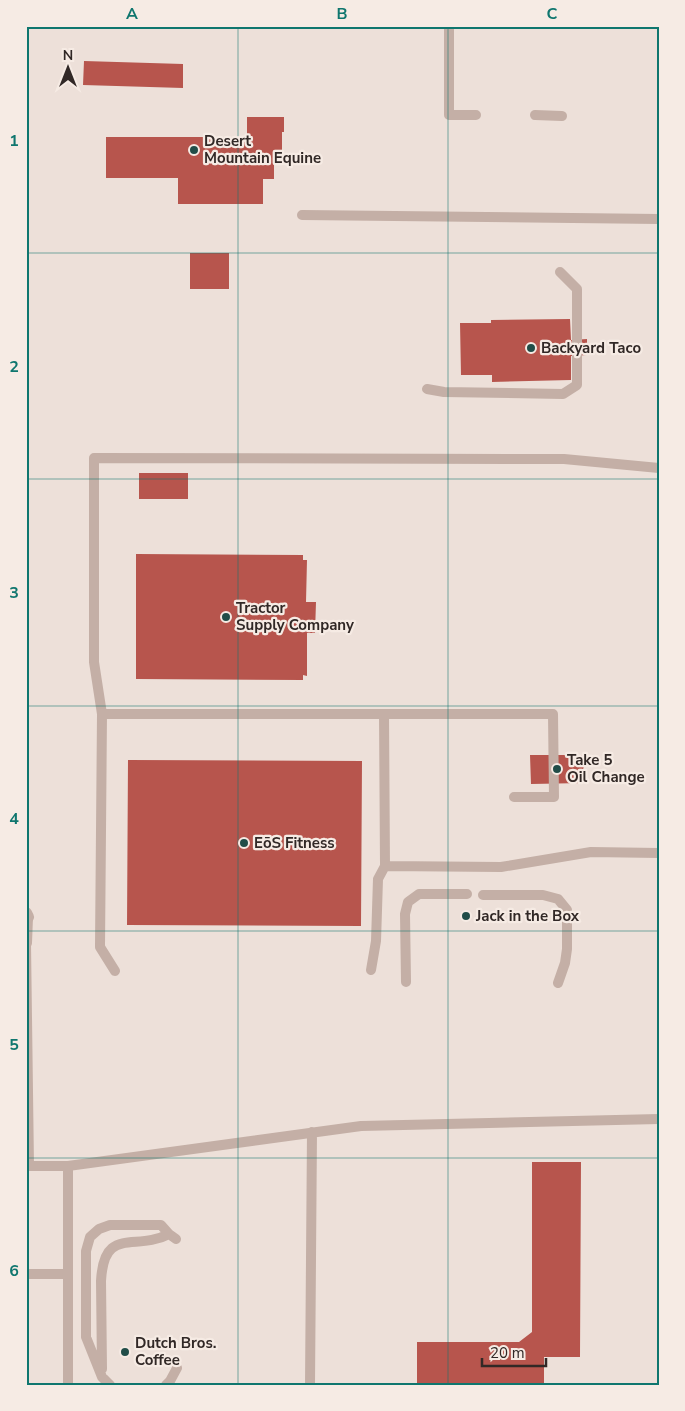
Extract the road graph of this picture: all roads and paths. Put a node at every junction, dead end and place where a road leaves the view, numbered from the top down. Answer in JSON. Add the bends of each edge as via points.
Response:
{"nodes":[{"id":1,"x":449,"y":26,"type":"edge"},
{"id":2,"x":476,"y":115,"type":"dead end"},
{"id":3,"x":535,"y":115,"type":"dead end"},
{"id":4,"x":562,"y":116,"type":"dead end"},
{"id":5,"x":302,"y":215,"type":"dead end"},
{"id":6,"x":659,"y":219,"type":"edge"},
{"id":7,"x":560,"y":272,"type":"dead end"},
{"id":8,"x":427,"y":389,"type":"dead end"},
{"id":9,"x":659,"y":468,"type":"edge"},
{"id":10,"x":102,"y":714,"type":"junction"},
{"id":11,"x":384,"y":714,"type":"junction"},
{"id":12,"x":514,"y":797,"type":"dead end"},
{"id":13,"x":659,"y":853,"type":"edge"},
{"id":14,"x":385,"y":866,"type":"junction"},
{"id":15,"x":467,"y":894,"type":"dead end"},
{"id":16,"x":483,"y":895,"type":"dead end"},
{"id":17,"x":27,"y":915,"type":"edge"},
{"id":18,"x":27,"y":943,"type":"edge"},
{"id":19,"x":371,"y":970,"type":"dead end"},
{"id":20,"x":115,"y":971,"type":"dead end"},
{"id":21,"x":406,"y":982,"type":"dead end"},
{"id":22,"x":558,"y":984,"type":"dead end"},
{"id":23,"x":659,"y":1119,"type":"edge"},
{"id":24,"x":312,"y":1132,"type":"junction"},
{"id":25,"x":28,"y":1166,"type":"edge"},
{"id":26,"x":68,"y":1166,"type":"junction"},
{"id":27,"x":26,"y":1274,"type":"edge"},
{"id":28,"x":68,"y":1274,"type":"junction"},
{"id":29,"x":177,"y":1368,"type":"dead end"},
{"id":30,"x":102,"y":1377,"type":"junction"},
{"id":31,"x":68,"y":1385,"type":"edge"},
{"id":32,"x":110,"y":1385,"type":"edge"},
{"id":33,"x":166,"y":1385,"type":"edge"},
{"id":34,"x":310,"y":1385,"type":"edge"}],
"edges":[{"from":1,"to":2,"type":"lane","via":[[449,115]]},
{"from":3,"to":4,"type":"lane"},
{"from":5,"to":6,"type":"lane"},
{"from":7,"to":8,"type":"lane","via":[[576,289],[577,385],[563,394]]},
{"from":9,"to":10,"type":"lane","via":[[564,459],[94,458],[94,662]]},
{"from":10,"to":11,"type":"lane"},
{"from":10,"to":20,"type":"lane","via":[[100,946]]},
{"from":11,"to":12,"type":"lane","via":[[553,714],[554,797]]},
{"from":11,"to":14,"type":"lane"},
{"from":13,"to":14,"type":"lane","via":[[591,852],[501,867]]},
{"from":14,"to":19,"type":"lane","via":[[378,879],[376,941]]},
{"from":15,"to":21,"type":"lane","via":[[419,894],[408,902],[405,914]]},
{"from":16,"to":22,"type":"lane","via":[[543,895],[558,899],[567,910],[567,949]]},
{"from":17,"to":18,"type":"lane"},
{"from":18,"to":25,"type":"lane"},
{"from":23,"to":24,"type":"lane","via":[[361,1126]]},
{"from":24,"to":26,"type":"lane"},
{"from":24,"to":34,"type":"lane"},
{"from":25,"to":26,"type":"lane"},
{"from":26,"to":28,"type":"lane"},
{"from":27,"to":28,"type":"lane"},
{"from":28,"to":31,"type":"lane"},
{"from":29,"to":33,"type":"lane"},
{"from":30,"to":30,"type":"lane","via":[[86,1336],[86,1251],[90,1237],[110,1225],[161,1225],[173,1237],[120,1244],[110,1248],[104,1257],[101,1281]]},
{"from":30,"to":32,"type":"lane"}]}
